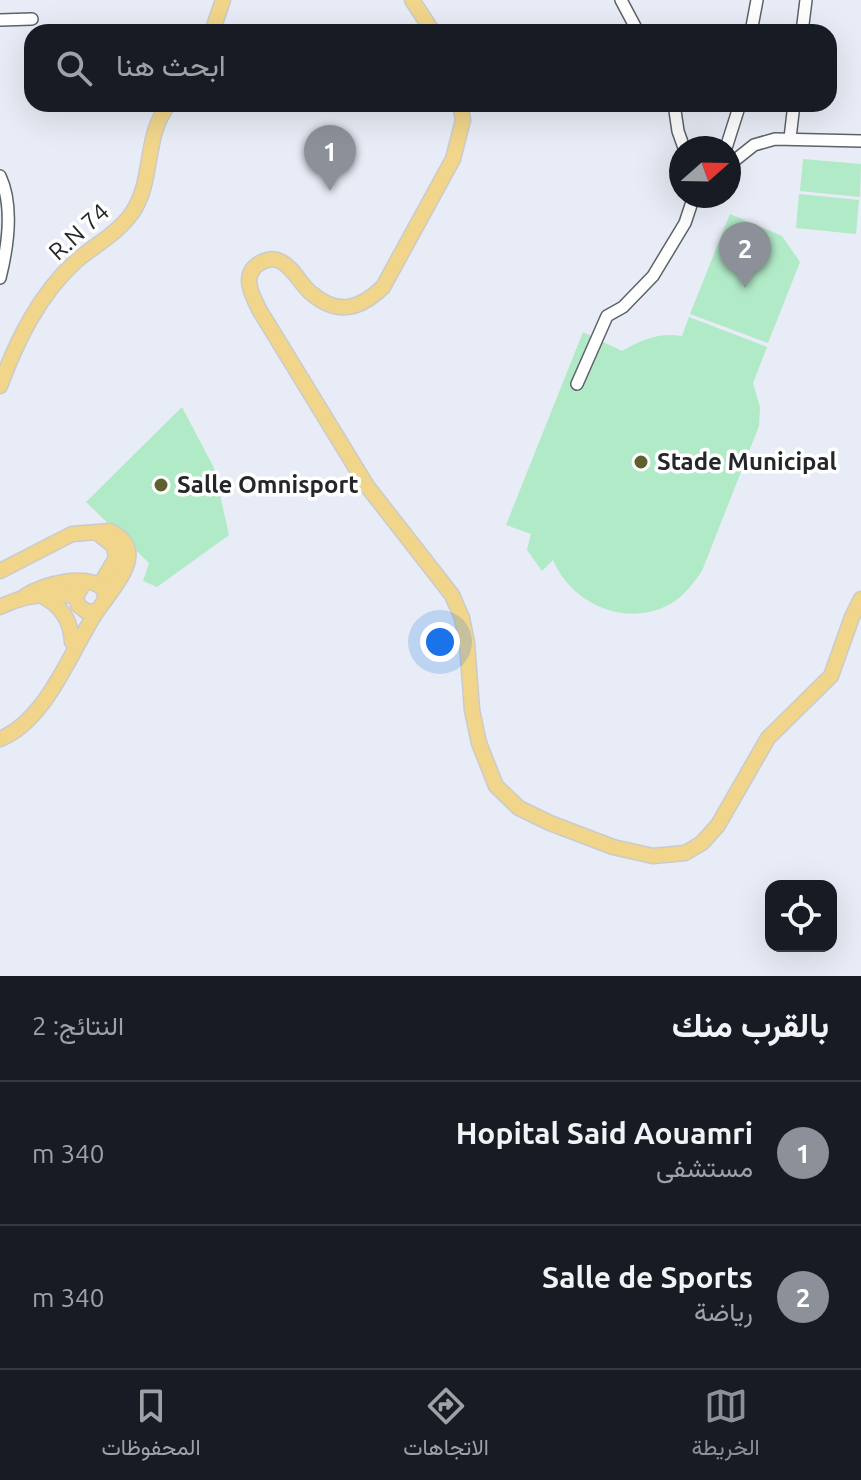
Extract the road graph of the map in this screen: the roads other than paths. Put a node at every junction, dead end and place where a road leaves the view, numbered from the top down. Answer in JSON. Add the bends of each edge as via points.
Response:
{"nodes":[{"id":1,"x":223,"y":0,"type":"edge"},
{"id":2,"x":412,"y":0,"type":"edge"},
{"id":3,"x":621,"y":0,"type":"edge"},
{"id":4,"x":757,"y":0,"type":"edge"},
{"id":5,"x":806,"y":0,"type":"edge"},
{"id":6,"x":32,"y":19,"type":"dead end"},
{"id":7,"x":0,"y":20,"type":"edge"},
{"id":8,"x":215,"y":24,"type":"edge"},
{"id":9,"x":428,"y":24,"type":"edge"},
{"id":10,"x":634,"y":24,"type":"edge"},
{"id":11,"x":752,"y":24,"type":"edge"},
{"id":12,"x":803,"y":24,"type":"edge"},
{"id":13,"x":164,"y":112,"type":"edge"},
{"id":14,"x":462,"y":112,"type":"edge"},
{"id":15,"x":675,"y":112,"type":"edge"},
{"id":16,"x":737,"y":112,"type":"edge"},
{"id":17,"x":793,"y":112,"type":"edge"},
{"id":18,"x":680,"y":136,"type":"edge"},
{"id":19,"x":730,"y":136,"type":"edge"},
{"id":20,"x":790,"y":138,"type":"junction"},
{"id":21,"x":861,"y":141,"type":"edge"},
{"id":22,"x":741,"y":155,"type":"edge"},
{"id":23,"x":0,"y":176,"type":"edge"},
{"id":24,"x":690,"y":208,"type":"edge"},
{"id":25,"x":0,"y":278,"type":"edge"},
{"id":26,"x":577,"y":384,"type":"dead end"},
{"id":27,"x":0,"y":386,"type":"edge"},
{"id":28,"x":0,"y":571,"type":"edge"},
{"id":29,"x":32,"y":596,"type":"junction"},
{"id":30,"x":90,"y":596,"type":"junction"},
{"id":31,"x":861,"y":599,"type":"edge"},
{"id":32,"x":0,"y":607,"type":"edge"},
{"id":33,"x":71,"y":649,"type":"junction"},
{"id":34,"x":0,"y":739,"type":"edge"}],
"edges":[{"from":1,"to":8,"type":"main road"},
{"from":2,"to":9,"type":"main road"},
{"from":3,"to":10,"type":"street"},
{"from":4,"to":11,"type":"street"},
{"from":5,"to":12,"type":"street"},
{"from":6,"to":7,"type":"street"},
{"from":13,"to":27,"type":"main road","name":"R.N 74","via":[[154,128],[149,170],[132,214],[44,296]]},
{"from":14,"to":31,"type":"main road","via":[[453,159],[383,287],[367,302],[350,308],[326,303],[274,259],[257,265],[248,278],[260,311],[367,486],[452,595],[467,643],[479,743],[496,786],[519,808],[613,847],[653,856],[685,853],[718,825],[768,738],[831,676]]},
{"from":15,"to":18,"type":"street"},
{"from":16,"to":19,"type":"street"},
{"from":17,"to":20,"type":"street"},
{"from":20,"to":21,"type":"street"},
{"from":20,"to":22,"type":"street","via":[[754,145]]},
{"from":23,"to":25,"type":"street","via":[[9,211]]},
{"from":24,"to":26,"type":"street","via":[[653,276],[607,316]]},
{"from":28,"to":30,"type":"main road","via":[[63,537],[93,531],[114,534],[128,551],[125,571]]},
{"from":29,"to":30,"type":"main road"},
{"from":29,"to":32,"type":"main road"},
{"from":29,"to":33,"type":"main road","via":[[55,603],[66,616]]},
{"from":30,"to":33,"type":"main road"},
{"from":33,"to":34,"type":"main road","via":[[29,721]]}]}
